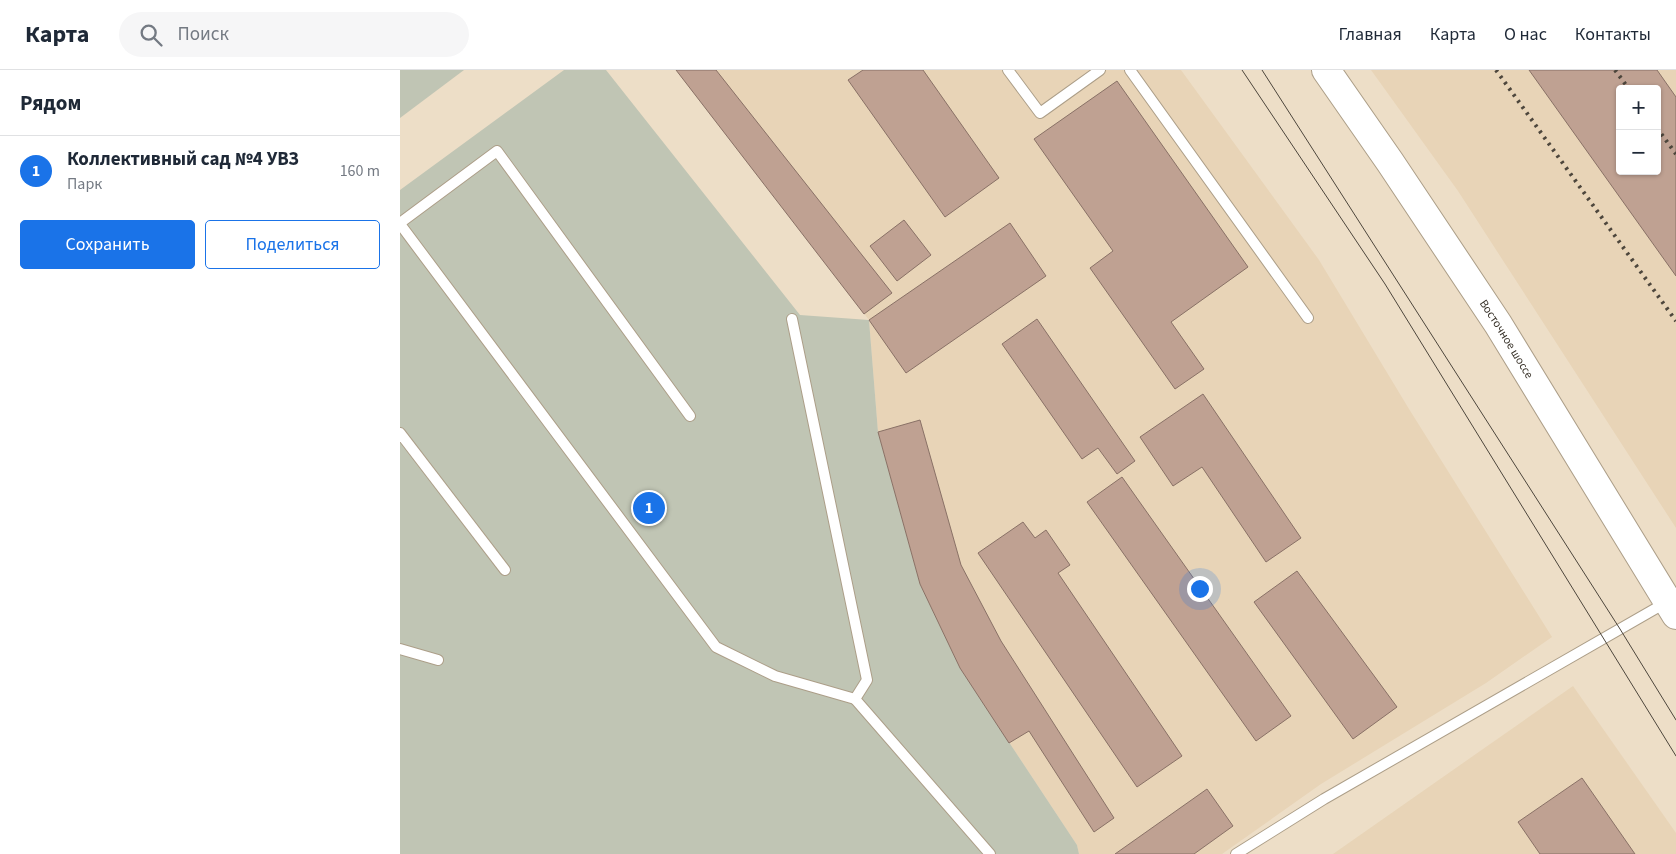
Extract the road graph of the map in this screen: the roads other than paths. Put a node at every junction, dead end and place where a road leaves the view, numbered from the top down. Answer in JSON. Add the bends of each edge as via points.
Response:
{"nodes":[{"id":1,"x":1008,"y":70,"type":"edge"},
{"id":2,"x":1100,"y":70,"type":"edge"},
{"id":3,"x":1130,"y":70,"type":"edge"},
{"id":4,"x":1326,"y":70,"type":"edge"},
{"id":5,"x":400,"y":224,"type":"edge"},
{"id":6,"x":1308,"y":318,"type":"dead end"},
{"id":7,"x":792,"y":319,"type":"dead end"},
{"id":8,"x":690,"y":416,"type":"dead end"},
{"id":9,"x":400,"y":433,"type":"edge"},
{"id":10,"x":505,"y":570,"type":"dead end"},
{"id":11,"x":1672,"y":608,"type":"edge"},
{"id":12,"x":400,"y":649,"type":"edge"},
{"id":13,"x":438,"y":660,"type":"dead end"},
{"id":14,"x":855,"y":699,"type":"junction"},
{"id":15,"x":1250,"y":850,"type":"edge"},
{"id":16,"x":990,"y":854,"type":"edge"},
{"id":17,"x":1236,"y":854,"type":"edge"}],
"edges":[{"from":1,"to":2,"type":"lane","via":[[1040,113]]},
{"from":3,"to":6,"type":"lane"},
{"from":4,"to":11,"type":"main road","name":"Восточное шоссе","via":[[1498,324]]},
{"from":5,"to":8,"type":"lane","via":[[497,151]]},
{"from":5,"to":14,"type":"lane","via":[[716,647],[775,676]]},
{"from":7,"to":14,"type":"lane","via":[[867,680]]},
{"from":9,"to":10,"type":"lane"},
{"from":11,"to":15,"type":"lane","via":[[1324,799]]},
{"from":12,"to":13,"type":"lane"},
{"from":14,"to":16,"type":"lane"},
{"from":15,"to":17,"type":"lane"}]}
